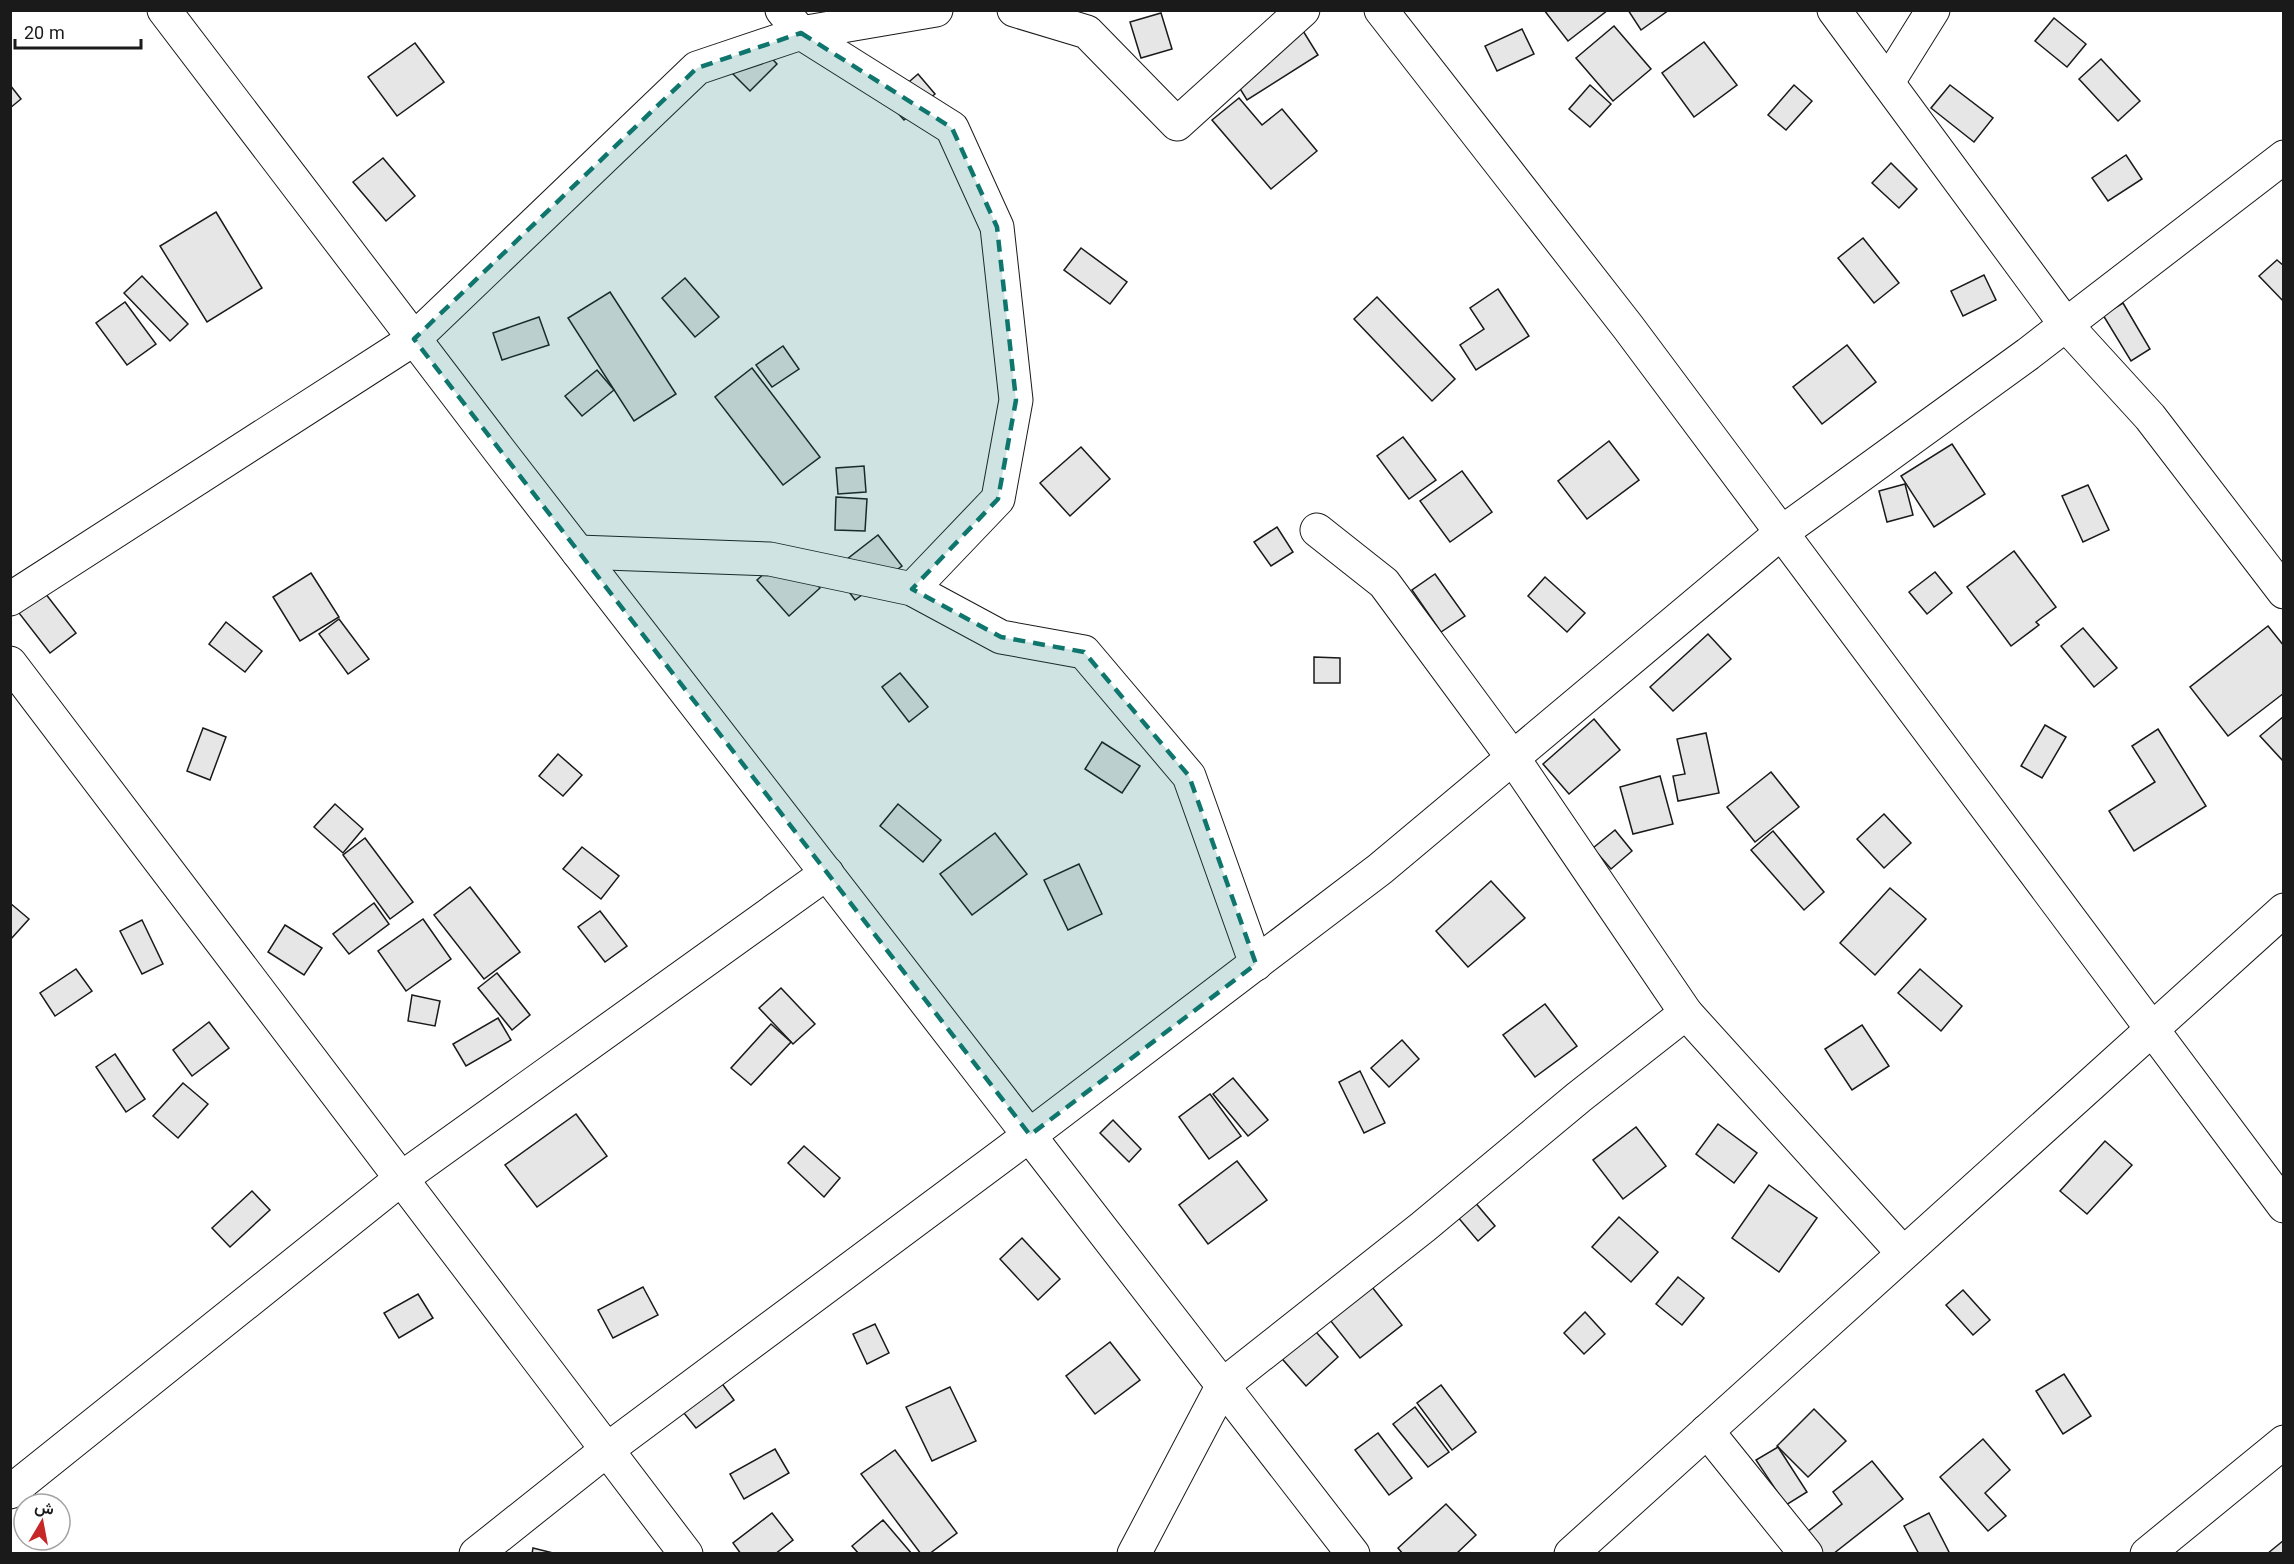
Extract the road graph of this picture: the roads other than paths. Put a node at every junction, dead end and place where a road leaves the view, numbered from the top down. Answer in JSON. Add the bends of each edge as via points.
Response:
{"nodes":[{"id":1,"x":164,"y":10,"type":"edge"},
{"id":2,"x":936,"y":10,"type":"edge"},
{"id":3,"x":1014,"y":10,"type":"edge"},
{"id":4,"x":1303,"y":10,"type":"edge"},
{"id":5,"x":1834,"y":10,"type":"edge"},
{"id":6,"x":1933,"y":10,"type":"edge"},
{"id":7,"x":1384,"y":12,"type":"edge"},
{"id":8,"x":792,"y":22,"type":"edge"},
{"id":9,"x":1888,"y":82,"type":"junction"},
{"id":10,"x":2283,"y":157,"type":"edge"},
{"id":11,"x":2066,"y":325,"type":"junction"},
{"id":12,"x":414,"y":339,"type":"junction"},
{"id":13,"x":1317,"y":530,"type":"dead end"},
{"id":14,"x":1781,"y":533,"type":"junction"},
{"id":15,"x":578,"y":552,"type":"junction"},
{"id":16,"x":912,"y":589,"type":"junction"},
{"id":17,"x":2283,"y":592,"type":"edge"},
{"id":18,"x":10,"y":599,"type":"edge"},
{"id":19,"x":10,"y":663,"type":"edge"},
{"id":20,"x":1513,"y":758,"type":"junction"},
{"id":21,"x":827,"y":873,"type":"junction"},
{"id":22,"x":2283,"y":910,"type":"edge"},
{"id":23,"x":1256,"y":964,"type":"junction"},
{"id":24,"x":1686,"y":1013,"type":"junction"},
{"id":25,"x":2151,"y":1029,"type":"junction"},
{"id":26,"x":1030,"y":1135,"type":"junction"},
{"id":27,"x":402,"y":1178,"type":"junction"},
{"id":28,"x":2283,"y":1206,"type":"edge"},
{"id":29,"x":1903,"y":1253,"type":"junction"},
{"id":30,"x":1223,"y":1385,"type":"junction"},
{"id":31,"x":1707,"y":1431,"type":"junction"},
{"id":32,"x":2283,"y":1442,"type":"edge"},
{"id":33,"x":608,"y":1449,"type":"junction"},
{"id":34,"x":10,"y":1492,"type":"edge"},
{"id":35,"x":476,"y":1554,"type":"edge"},
{"id":36,"x":686,"y":1554,"type":"edge"},
{"id":37,"x":1134,"y":1554,"type":"edge"},
{"id":38,"x":1353,"y":1554,"type":"edge"},
{"id":39,"x":1571,"y":1554,"type":"edge"},
{"id":40,"x":1806,"y":1554,"type":"edge"},
{"id":41,"x":2147,"y":1554,"type":"edge"}],
"edges":[{"from":1,"to":12,"type":"street"},
{"from":2,"to":8,"type":"street"},
{"from":3,"to":4,"type":"street","via":[[1087,32],[1177,124]]},
{"from":5,"to":9,"type":"street"},
{"from":6,"to":9,"type":"street"},
{"from":7,"to":14,"type":"street","via":[[1628,327]]},
{"from":8,"to":12,"type":"street","via":[[697,68]]},
{"from":8,"to":16,"type":"street","via":[[952,128],[997,227],[1016,400],[999,499]]},
{"from":9,"to":11,"type":"street"},
{"from":10,"to":11,"type":"street"},
{"from":11,"to":14,"type":"street"},
{"from":11,"to":17,"type":"street","via":[[2150,417]]},
{"from":12,"to":15,"type":"street"},
{"from":12,"to":18,"type":"street"},
{"from":13,"to":20,"type":"street","via":[[1384,583]]},
{"from":14,"to":20,"type":"street"},
{"from":14,"to":25,"type":"street"},
{"from":15,"to":16,"type":"street","via":[[770,559]]},
{"from":15,"to":21,"type":"street"},
{"from":16,"to":23,"type":"street","via":[[1001,638],[1084,652],[1189,776]]},
{"from":19,"to":27,"type":"street"},
{"from":20,"to":23,"type":"street","via":[[1380,869]]},
{"from":20,"to":24,"type":"street"},
{"from":21,"to":26,"type":"street"},
{"from":21,"to":27,"type":"street"},
{"from":22,"to":25,"type":"street"},
{"from":23,"to":26,"type":"street"},
{"from":24,"to":29,"type":"street"},
{"from":24,"to":30,"type":"street"},
{"from":25,"to":28,"type":"street"},
{"from":25,"to":29,"type":"street"},
{"from":26,"to":30,"type":"street"},
{"from":26,"to":33,"type":"street"},
{"from":27,"to":33,"type":"street"},
{"from":27,"to":34,"type":"street"},
{"from":29,"to":31,"type":"street"},
{"from":30,"to":37,"type":"street"},
{"from":30,"to":38,"type":"street"},
{"from":31,"to":39,"type":"street"},
{"from":31,"to":40,"type":"street"},
{"from":32,"to":41,"type":"street"},
{"from":33,"to":35,"type":"street"},
{"from":33,"to":36,"type":"street"}]}
